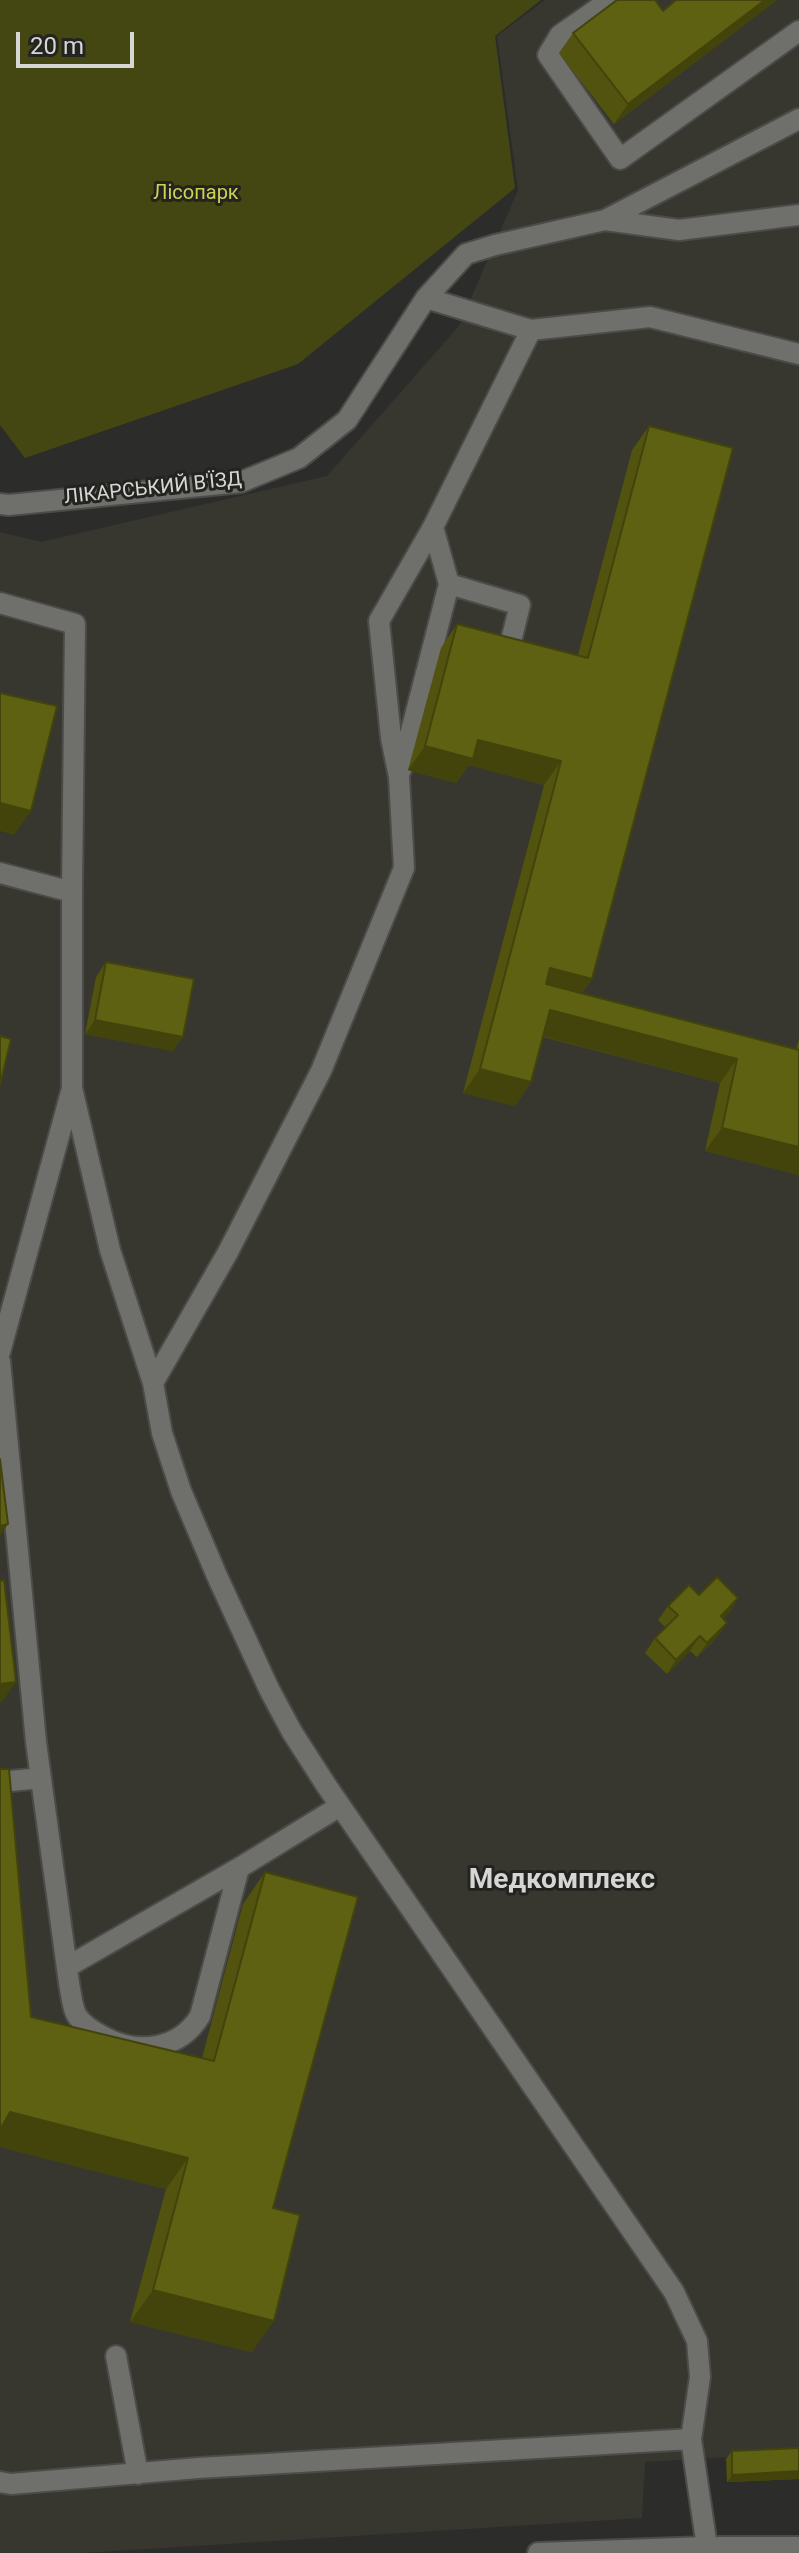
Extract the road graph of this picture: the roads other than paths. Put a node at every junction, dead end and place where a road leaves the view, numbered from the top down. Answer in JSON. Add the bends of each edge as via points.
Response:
{"nodes":[{"id":1,"x":610,"y":0,"type":"edge"},
{"id":2,"x":799,"y":31,"type":"edge"},
{"id":3,"x":799,"y":119,"type":"edge"},
{"id":4,"x":799,"y":215,"type":"edge"},
{"id":5,"x":605,"y":220,"type":"junction"},
{"id":6,"x":426,"y":298,"type":"junction"},
{"id":7,"x":531,"y":330,"type":"junction"},
{"id":8,"x":799,"y":354,"type":"edge"},
{"id":9,"x":0,"y":504,"type":"edge"},
{"id":10,"x":433,"y":527,"type":"junction"},
{"id":11,"x":449,"y":584,"type":"junction"},
{"id":12,"x":0,"y":603,"type":"edge"},
{"id":13,"x":511,"y":641,"type":"edge"},
{"id":14,"x":399,"y":777,"type":"junction"},
{"id":15,"x":0,"y":873,"type":"edge"},
{"id":16,"x":72,"y":892,"type":"junction"},
{"id":17,"x":72,"y":1088,"type":"junction"},
{"id":18,"x":0,"y":1352,"type":"edge"},
{"id":19,"x":0,"y":1361,"type":"edge"},
{"id":20,"x":153,"y":1383,"type":"junction"},
{"id":21,"x":41,"y":1778,"type":"junction"},
{"id":22,"x":0,"y":1782,"type":"edge"},
{"id":23,"x":340,"y":1806,"type":"junction"},
{"id":24,"x":239,"y":1868,"type":"junction"},
{"id":25,"x":67,"y":1967,"type":"junction"},
{"id":26,"x":116,"y":2356,"type":"dead end"},
{"id":27,"x":691,"y":2439,"type":"junction"},
{"id":28,"x":138,"y":2474,"type":"junction"},
{"id":29,"x":0,"y":2482,"type":"edge"},
{"id":30,"x":707,"y":2547,"type":"junction"},
{"id":31,"x":799,"y":2547,"type":"edge"},
{"id":32,"x":538,"y":2553,"type":"edge"}],
"edges":[{"from":1,"to":2,"type":"street","via":[[560,35],[548,55],[620,159]]},
{"from":3,"to":5,"type":"street","name":"ЛІКАРСЬКИЙ В'ЇЗД"},
{"from":4,"to":5,"type":"street","via":[[679,230]]},
{"from":5,"to":6,"type":"street","name":"ЛІКАРСЬКИЙ В'ЇЗД","via":[[466,254]]},
{"from":6,"to":7,"type":"street"},
{"from":6,"to":9,"type":"street","name":"ЛІКАРСЬКИЙ В'ЇЗД","via":[[347,420],[299,458],[241,482]]},
{"from":7,"to":8,"type":"street","via":[[650,317]]},
{"from":7,"to":10,"type":"street"},
{"from":10,"to":11,"type":"street"},
{"from":10,"to":14,"type":"street","via":[[379,621]]},
{"from":11,"to":13,"type":"street","via":[[520,605]]},
{"from":11,"to":14,"type":"street"},
{"from":12,"to":16,"type":"street","via":[[75,624]]},
{"from":14,"to":20,"type":"street","via":[[404,868],[321,1071]]},
{"from":15,"to":16,"type":"street"},
{"from":16,"to":17,"type":"street"},
{"from":17,"to":18,"type":"street"},
{"from":17,"to":20,"type":"street","via":[[110,1250]]},
{"from":19,"to":21,"type":"street"},
{"from":20,"to":23,"type":"street","via":[[181,1491],[223,1589],[292,1732]]},
{"from":21,"to":22,"type":"street"},
{"from":21,"to":25,"type":"street"},
{"from":23,"to":24,"type":"street"},
{"from":23,"to":27,"type":"street","via":[[674,2292],[697,2341],[700,2377]]},
{"from":24,"to":25,"type":"street"},
{"from":24,"to":25,"type":"street","via":[[200,2016],[181,2037],[159,2047],[136,2048],[96,2033],[75,2013]]},
{"from":26,"to":28,"type":"street"},
{"from":27,"to":28,"type":"street"},
{"from":27,"to":30,"type":"street"},
{"from":28,"to":29,"type":"street"},
{"from":30,"to":31,"type":"street"},
{"from":30,"to":32,"type":"street"}]}
